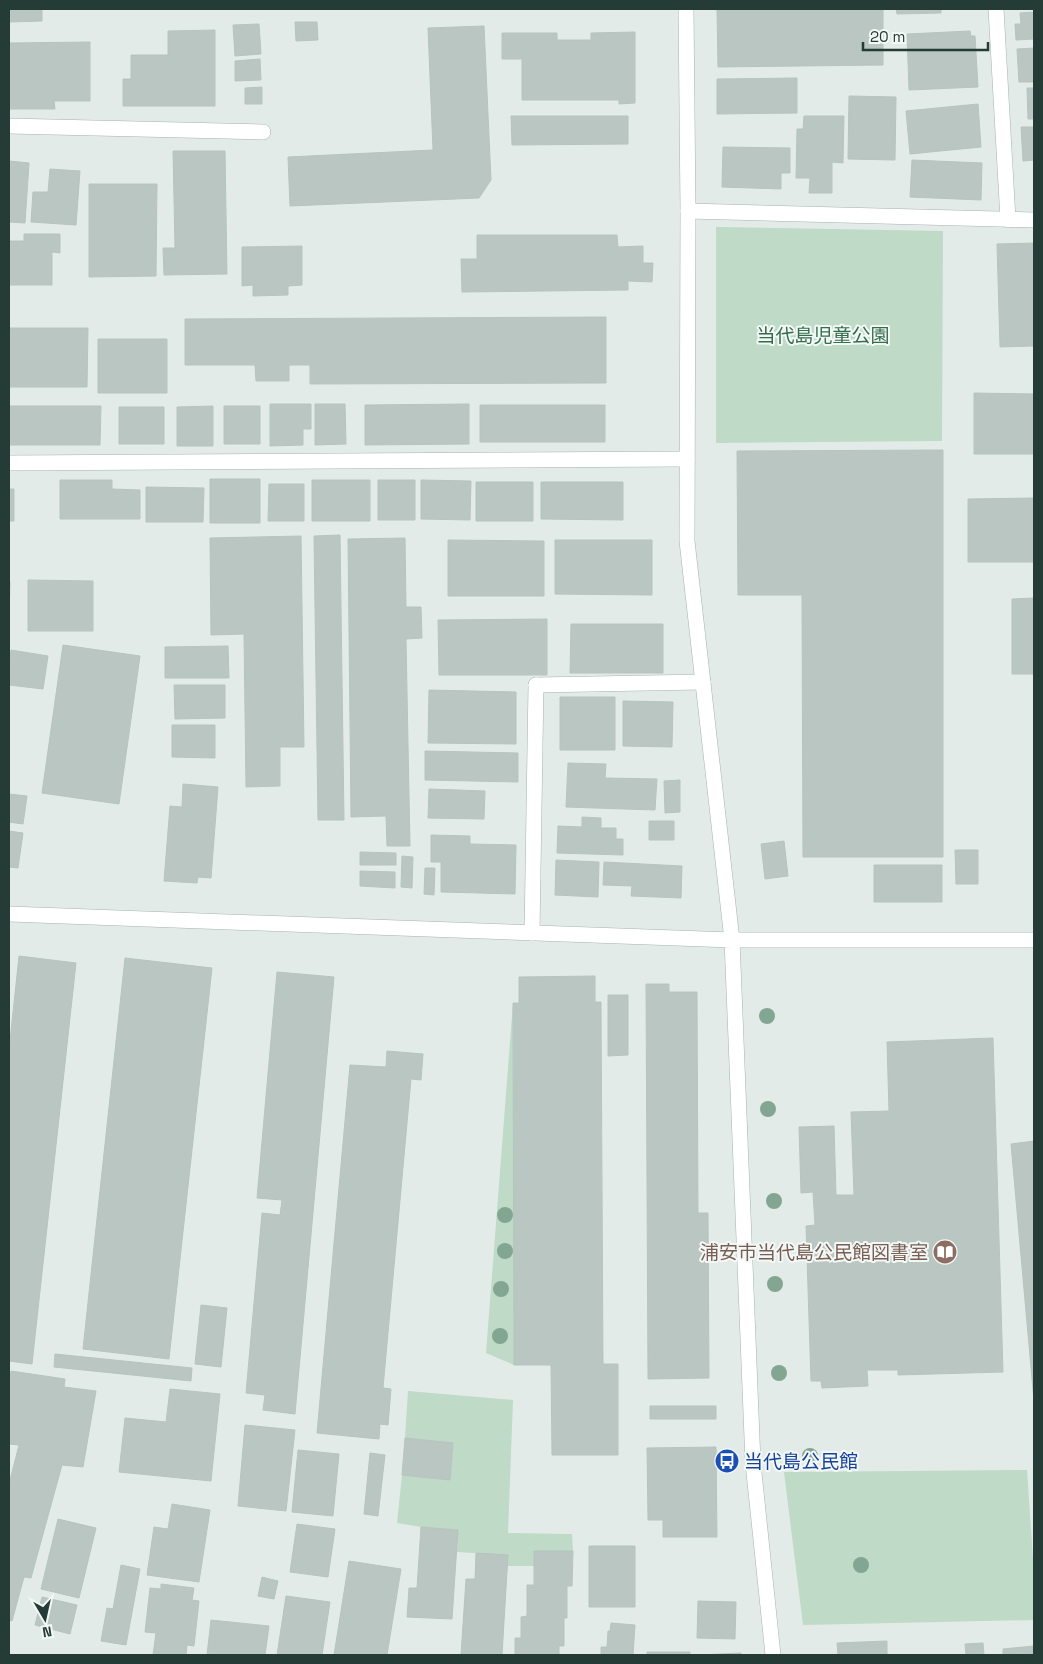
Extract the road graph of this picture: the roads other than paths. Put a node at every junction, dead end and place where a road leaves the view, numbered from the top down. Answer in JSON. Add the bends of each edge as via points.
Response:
{"nodes":[{"id":1,"x":686,"y":9,"type":"edge"},
{"id":2,"x":996,"y":9,"type":"edge"},
{"id":3,"x":9,"y":126,"type":"edge"},
{"id":4,"x":264,"y":132,"type":"dead end"},
{"id":5,"x":688,"y":211,"type":"junction"},
{"id":6,"x":1008,"y":220,"type":"junction"},
{"id":7,"x":1034,"y":220,"type":"edge"},
{"id":8,"x":687,"y":458,"type":"junction"},
{"id":9,"x":9,"y":463,"type":"edge"},
{"id":10,"x":703,"y":682,"type":"junction"},
{"id":11,"x":9,"y":914,"type":"edge"},
{"id":12,"x":532,"y":933,"type":"junction"},
{"id":13,"x":732,"y":940,"type":"junction"},
{"id":14,"x":1034,"y":940,"type":"edge"},
{"id":15,"x":773,"y":1655,"type":"edge"}],
"edges":[{"from":1,"to":5,"type":"street"},
{"from":2,"to":6,"type":"street"},
{"from":3,"to":4,"type":"street"},
{"from":5,"to":6,"type":"street"},
{"from":5,"to":8,"type":"street"},
{"from":6,"to":7,"type":"street"},
{"from":8,"to":9,"type":"street"},
{"from":8,"to":10,"type":"street","via":[[688,541]]},
{"from":10,"to":12,"type":"street","via":[[536,685]]},
{"from":10,"to":13,"type":"street"},
{"from":11,"to":12,"type":"street"},
{"from":12,"to":13,"type":"street"},
{"from":13,"to":14,"type":"street"},
{"from":13,"to":15,"type":"street","via":[[753,1463]]}]}
